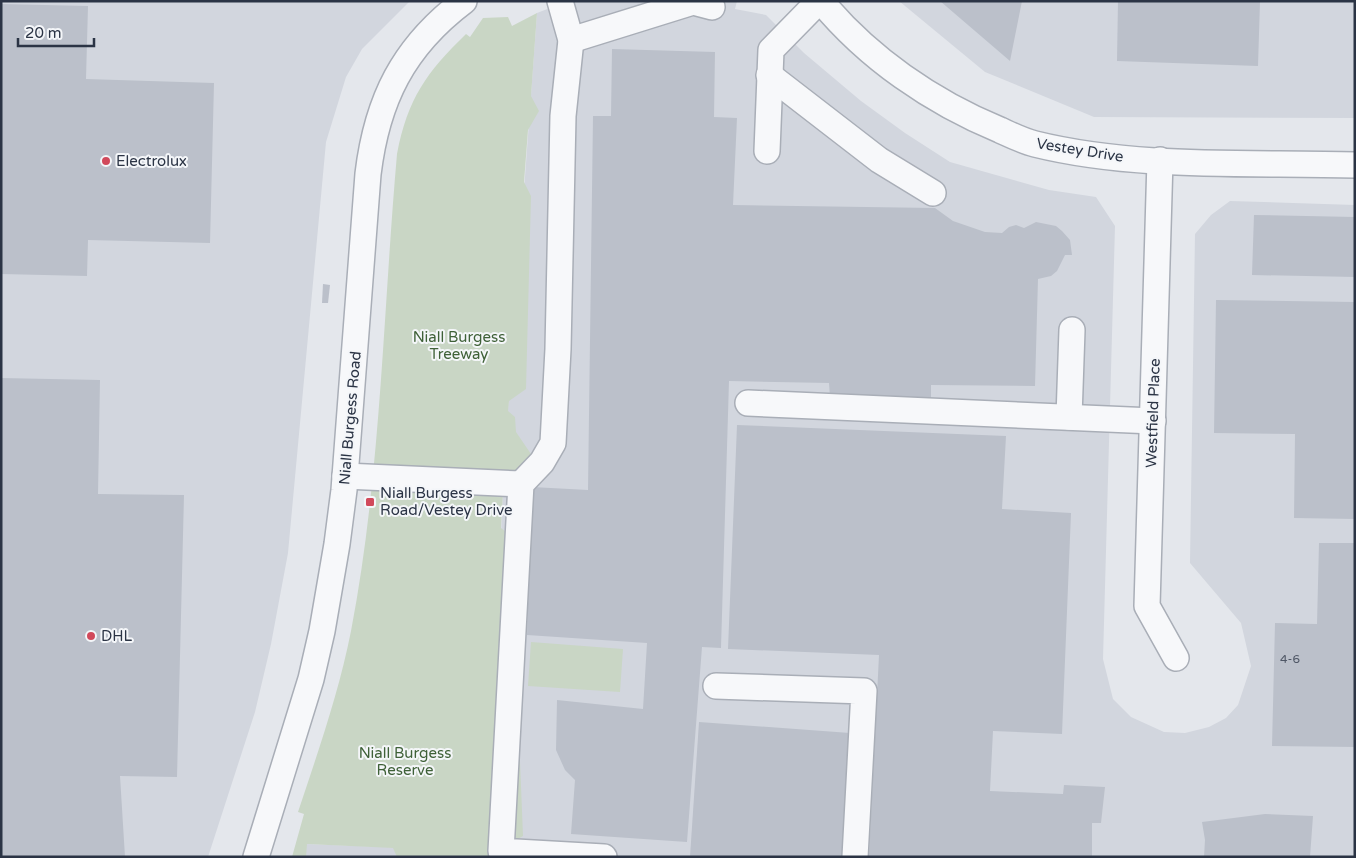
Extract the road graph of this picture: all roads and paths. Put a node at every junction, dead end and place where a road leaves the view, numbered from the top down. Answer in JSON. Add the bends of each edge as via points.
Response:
{"nodes":[{"id":1,"x":464,"y":1,"type":"edge"},
{"id":2,"x":560,"y":1,"type":"edge"},
{"id":3,"x":820,"y":1,"type":"edge"},
{"id":4,"x":712,"y":7,"type":"dead end"},
{"id":5,"x":571,"y":40,"type":"junction"},
{"id":6,"x":769,"y":75,"type":"junction"},
{"id":7,"x":767,"y":151,"type":"dead end"},
{"id":8,"x":1160,"y":160,"type":"junction"},
{"id":9,"x":1355,"y":165,"type":"edge"},
{"id":10,"x":933,"y":193,"type":"dead end"},
{"id":11,"x":1072,"y":330,"type":"dead end"},
{"id":12,"x":748,"y":403,"type":"dead end"},
{"id":13,"x":1069,"y":417,"type":"junction"},
{"id":14,"x":1153,"y":421,"type":"junction"},
{"id":15,"x":345,"y":476,"type":"junction"},
{"id":16,"x":522,"y":484,"type":"junction"},
{"id":17,"x":1176,"y":658,"type":"dead end"},
{"id":18,"x":716,"y":686,"type":"dead end"},
{"id":19,"x":256,"y":857,"type":"edge"},
{"id":20,"x":604,"y":857,"type":"edge"},
{"id":21,"x":855,"y":857,"type":"edge"}],
"edges":[{"from":1,"to":15,"type":"street","name":"Niall Burgess Road","via":[[414,48],[390,87],[375,131],[368,174]]},
{"from":2,"to":5,"type":"street"},
{"from":3,"to":6,"type":"street","via":[[770,50]]},
{"from":3,"to":8,"type":"street","name":"Vestey Drive","via":[[838,22],[907,80],[961,114],[1033,144],[1097,156]]},
{"from":4,"to":5,"type":"street","via":[[692,2]]},
{"from":5,"to":16,"type":"street","via":[[563,116],[553,443],[542,462]]},
{"from":6,"to":7,"type":"street"},
{"from":6,"to":10,"type":"street","via":[[879,160]]},
{"from":8,"to":9,"type":"street","name":"Vestey Drive"},
{"from":8,"to":14,"type":"street","name":"Westfield Place"},
{"from":11,"to":13,"type":"street"},
{"from":12,"to":13,"type":"street"},
{"from":13,"to":14,"type":"street"},
{"from":14,"to":17,"type":"street","name":"Westfield Place","via":[[1147,606]]},
{"from":15,"to":16,"type":"street"},
{"from":15,"to":19,"type":"street","name":"Niall Burgess Road","via":[[322,632],[299,722]]},
{"from":16,"to":20,"type":"street","via":[[501,851]]},
{"from":18,"to":21,"type":"street","via":[[864,691]]}]}
